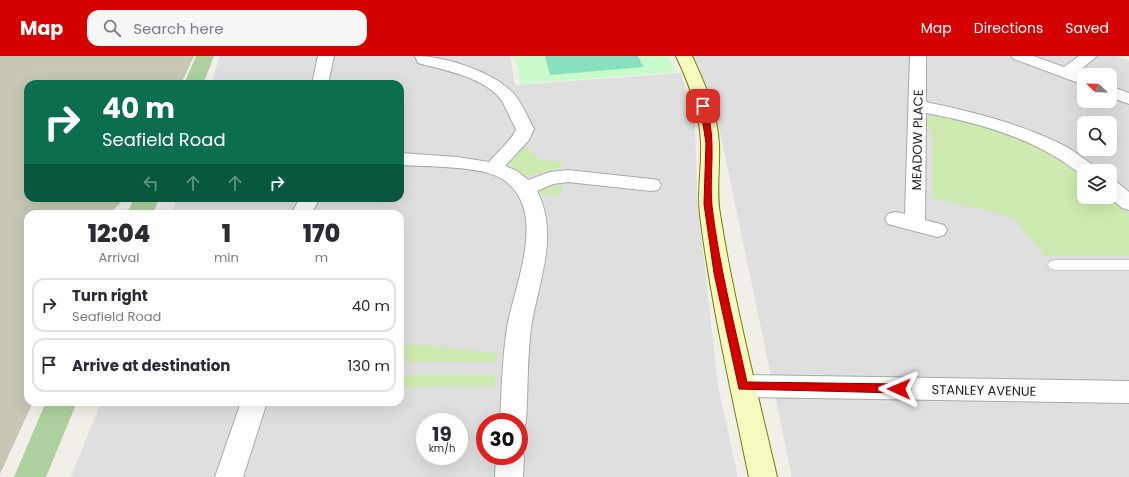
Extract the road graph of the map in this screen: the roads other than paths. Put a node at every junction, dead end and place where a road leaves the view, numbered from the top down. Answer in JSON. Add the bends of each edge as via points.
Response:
{"nodes":[{"id":1,"x":326,"y":56,"type":"edge"},
{"id":2,"x":423,"y":56,"type":"edge"},
{"id":3,"x":684,"y":56,"type":"edge"},
{"id":4,"x":918,"y":56,"type":"edge"},
{"id":5,"x":1018,"y":56,"type":"edge"},
{"id":6,"x":1089,"y":56,"type":"edge"},
{"id":7,"x":1067,"y":73,"type":"junction"},
{"id":8,"x":1077,"y":77,"type":"edge"},
{"id":9,"x":321,"y":80,"type":"edge"},
{"id":10,"x":1117,"y":93,"type":"edge"},
{"id":11,"x":1129,"y":99,"type":"edge"},
{"id":12,"x":918,"y":106,"type":"junction"},
{"id":13,"x":404,"y":159,"type":"edge"},
{"id":14,"x":1079,"y":164,"type":"edge"},
{"id":15,"x":494,"y":168,"type":"junction"},
{"id":16,"x":651,"y":185,"type":"dead end"},
{"id":17,"x":525,"y":188,"type":"junction"},
{"id":18,"x":1117,"y":193,"type":"edge"},
{"id":19,"x":1129,"y":203,"type":"edge"},
{"id":20,"x":895,"y":219,"type":"dead end"},
{"id":21,"x":915,"y":224,"type":"junction"},
{"id":22,"x":937,"y":230,"type":"dead end"},
{"id":23,"x":1054,"y":265,"type":"dead end"},
{"id":24,"x":1129,"y":265,"type":"edge"},
{"id":25,"x":743,"y":386,"type":"junction"},
{"id":26,"x":1129,"y":392,"type":"edge"},
{"id":27,"x":253,"y":406,"type":"edge"},
{"id":28,"x":514,"y":413,"type":"edge"},
{"id":29,"x":510,"y":465,"type":"edge"},
{"id":30,"x":229,"y":477,"type":"edge"},
{"id":31,"x":509,"y":477,"type":"edge"},
{"id":32,"x":763,"y":477,"type":"edge"}],
"edges":[{"from":1,"to":9,"type":"street"},
{"from":2,"to":15,"type":"street","via":[[423,60],[470,72],[487,80],[508,97],[525,128],[524,136],[504,154]]},
{"from":3,"to":25,"type":"street","via":[[695,79],[707,120],[710,143],[708,204],[719,273]]},
{"from":4,"to":12,"type":"street","name":"MEADOW PLACE"},
{"from":5,"to":7,"type":"street"},
{"from":6,"to":7,"type":"street"},
{"from":7,"to":8,"type":"street"},
{"from":10,"to":11,"type":"street"},
{"from":12,"to":14,"type":"street","via":[[1006,127],[1057,149]]},
{"from":12,"to":21,"type":"street","name":"MEADOW PLACE"},
{"from":13,"to":15,"type":"street"},
{"from":15,"to":17,"type":"street","via":[[512,176]]},
{"from":16,"to":17,"type":"street","via":[[568,176],[550,178]]},
{"from":17,"to":28,"type":"street","via":[[532,201],[538,228],[519,328]]},
{"from":18,"to":19,"type":"street"},
{"from":20,"to":21,"type":"street"},
{"from":21,"to":22,"type":"street"},
{"from":23,"to":24,"type":"lane"},
{"from":25,"to":26,"type":"street","name":"STANLEY AVENUE"},
{"from":25,"to":32,"type":"street"},
{"from":27,"to":30,"type":"street"},
{"from":29,"to":31,"type":"street"}]}
